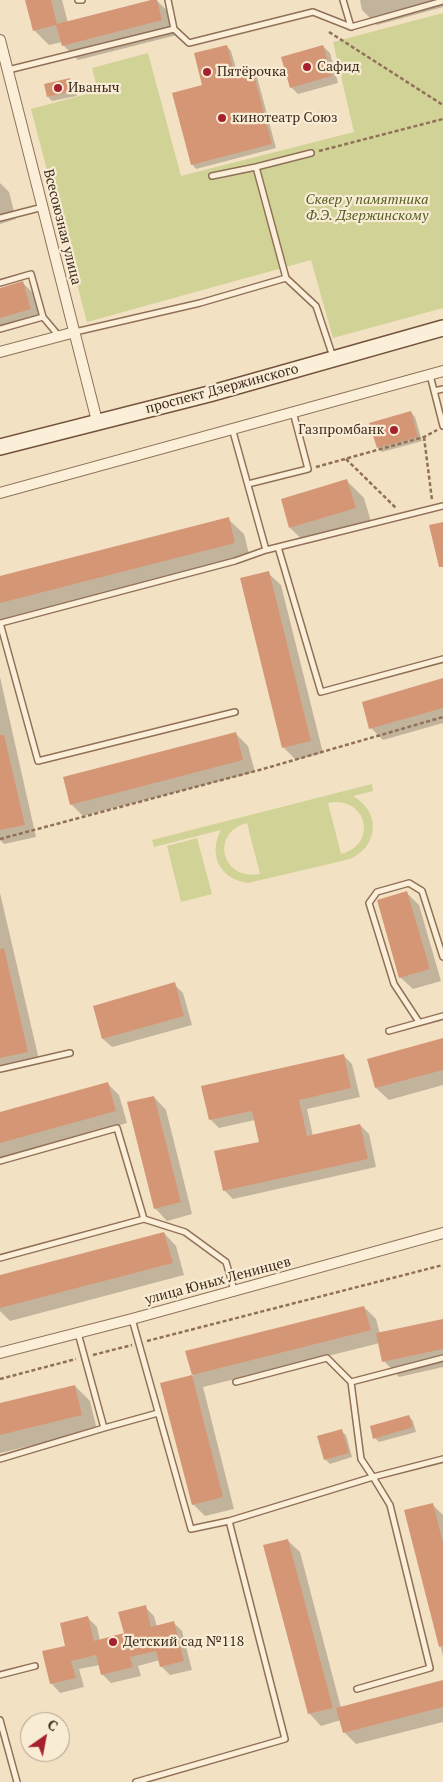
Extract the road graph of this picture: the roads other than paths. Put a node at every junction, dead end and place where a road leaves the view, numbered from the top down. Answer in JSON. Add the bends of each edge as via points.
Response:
{"nodes":[{"id":1,"x":168,"y":0,"type":"edge"},
{"id":2,"x":343,"y":0,"type":"edge"},
{"id":3,"x":443,"y":1,"type":"edge"},
{"id":4,"x":351,"y":27,"type":"junction"},
{"id":5,"x":174,"y":29,"type":"junction"},
{"id":6,"x":1,"y":47,"type":"edge"},
{"id":7,"x":8,"y":70,"type":"junction"},
{"id":8,"x":311,"y":153,"type":"road end"},
{"id":9,"x":256,"y":167,"type":"junction"},
{"id":10,"x":212,"y":176,"type":"dead end"},
{"id":11,"x":43,"y":207,"type":"junction"},
{"id":12,"x":0,"y":218,"type":"edge"},
{"id":13,"x":286,"y":278,"type":"junction"},
{"id":14,"x":0,"y":282,"type":"edge"},
{"id":15,"x":43,"y":317,"type":"junction"},
{"id":16,"x":443,"y":328,"type":"edge"},
{"id":17,"x":0,"y":329,"type":"edge"},
{"id":18,"x":75,"y":332,"type":"junction"},
{"id":19,"x":59,"y":336,"type":"junction"},
{"id":20,"x":0,"y":352,"type":"edge"},
{"id":21,"x":333,"y":359,"type":"junction"},
{"id":22,"x":443,"y":371,"type":"edge"},
{"id":23,"x":430,"y":374,"type":"junction"},
{"id":24,"x":443,"y":389,"type":"edge"},
{"id":25,"x":434,"y":391,"type":"junction"},
{"id":26,"x":293,"y":411,"type":"junction"},
{"id":27,"x":97,"y":422,"type":"junction"},
{"id":28,"x":443,"y":426,"type":"edge"},
{"id":29,"x":232,"y":428,"type":"junction"},
{"id":30,"x":0,"y":447,"type":"edge"},
{"id":31,"x":248,"y":484,"type":"junction"},
{"id":32,"x":0,"y":493,"type":"edge"},
{"id":33,"x":443,"y":506,"type":"edge"},
{"id":34,"x":278,"y":547,"type":"junction"},
{"id":35,"x":266,"y":550,"type":"junction"},
{"id":36,"x":0,"y":623,"type":"edge"},
{"id":37,"x":443,"y":659,"type":"edge"},
{"id":38,"x":235,"y":712,"type":"dead end"},
{"id":39,"x":443,"y":957,"type":"edge"},
{"id":40,"x":443,"y":1016,"type":"edge"},
{"id":41,"x":419,"y":1022,"type":"junction"},
{"id":42,"x":388,"y":1031,"type":"dead end"},
{"id":43,"x":70,"y":1052,"type":"dead end"},
{"id":44,"x":0,"y":1069,"type":"edge"},
{"id":45,"x":0,"y":1161,"type":"edge"},
{"id":46,"x":144,"y":1219,"type":"junction"},
{"id":47,"x":443,"y":1234,"type":"edge"},
{"id":48,"x":0,"y":1258,"type":"edge"},
{"id":49,"x":234,"y":1291,"type":"junction"},
{"id":50,"x":132,"y":1319,"type":"junction"},
{"id":51,"x":78,"y":1333,"type":"junction"},
{"id":52,"x":0,"y":1353,"type":"edge"},
{"id":53,"x":443,"y":1358,"type":"edge"},
{"id":54,"x":236,"y":1382,"type":"dead end"},
{"id":55,"x":351,"y":1382,"type":"junction"},
{"id":56,"x":158,"y":1413,"type":"junction"},
{"id":57,"x":104,"y":1428,"type":"junction"},
{"id":58,"x":0,"y":1459,"type":"edge"},
{"id":59,"x":443,"y":1459,"type":"edge"},
{"id":60,"x":373,"y":1477,"type":"junction"},
{"id":61,"x":228,"y":1521,"type":"junction"},
{"id":62,"x":36,"y":1666,"type":"dead end"},
{"id":63,"x":0,"y":1675,"type":"edge"},
{"id":64,"x":357,"y":1689,"type":"dead end"},
{"id":65,"x":0,"y":1720,"type":"edge"},
{"id":66,"x":17,"y":1782,"type":"edge"},
{"id":67,"x":136,"y":1782,"type":"edge"}],
"edges":[{"from":1,"to":5,"type":"lane"},
{"from":2,"to":4,"type":"lane"},
{"from":3,"to":4,"type":"lane"},
{"from":4,"to":5,"type":"lane","via":[[313,12],[190,44]]},
{"from":5,"to":7,"type":"lane"},
{"from":6,"to":7,"type":"street","name":"Всесоюзная улица"},
{"from":7,"to":11,"type":"street","name":"Всесоюзная улица"},
{"from":8,"to":9,"type":"lane"},
{"from":9,"to":10,"type":"lane"},
{"from":9,"to":13,"type":"lane"},
{"from":11,"to":12,"type":"lane"},
{"from":11,"to":18,"type":"street","name":"Всесоюзная улица"},
{"from":13,"to":18,"type":"lane","via":[[200,303]]},
{"from":13,"to":21,"type":"lane","via":[[316,306]]},
{"from":14,"to":15,"type":"lane","via":[[31,274]]},
{"from":15,"to":17,"type":"lane"},
{"from":15,"to":19,"type":"lane"},
{"from":16,"to":21,"type":"main road","name":"проспект Дзержинского"},
{"from":18,"to":19,"type":"street"},
{"from":18,"to":27,"type":"street","name":"Всесоюзная улица"},
{"from":19,"to":20,"type":"street"},
{"from":21,"to":27,"type":"main road","name":"проспект Дзержинского"},
{"from":22,"to":23,"type":"street"},
{"from":23,"to":25,"type":"lane"},
{"from":23,"to":26,"type":"street"},
{"from":24,"to":25,"type":"lane"},
{"from":25,"to":28,"type":"lane"},
{"from":26,"to":29,"type":"street"},
{"from":26,"to":31,"type":"lane","via":[[308,469]]},
{"from":27,"to":30,"type":"main road","name":"проспект Дзержинского"},
{"from":29,"to":31,"type":"lane"},
{"from":29,"to":32,"type":"street"},
{"from":31,"to":35,"type":"lane"},
{"from":33,"to":34,"type":"lane"},
{"from":34,"to":35,"type":"lane"},
{"from":34,"to":37,"type":"lane","via":[[321,692]]},
{"from":35,"to":36,"type":"lane"},
{"from":36,"to":38,"type":"lane","via":[[38,761]]},
{"from":39,"to":41,"type":"lane","via":[[422,891],[409,882],[377,892],[369,903],[394,984]]},
{"from":40,"to":41,"type":"lane"},
{"from":41,"to":42,"type":"lane"},
{"from":43,"to":44,"type":"lane"},
{"from":45,"to":46,"type":"lane","via":[[117,1128]]},
{"from":46,"to":48,"type":"lane"},
{"from":46,"to":49,"type":"lane","via":[[185,1232],[226,1262]]},
{"from":47,"to":49,"type":"street","name":"улица Юных Ленинцев"},
{"from":49,"to":50,"type":"street","name":"улица Юных Ленинцев"},
{"from":50,"to":51,"type":"street","name":"улица Юных Ленинцев"},
{"from":50,"to":56,"type":"lane"},
{"from":51,"to":52,"type":"street","name":"улица Юных Ленинцев"},
{"from":51,"to":57,"type":"lane"},
{"from":53,"to":55,"type":"lane"},
{"from":54,"to":55,"type":"lane","via":[[327,1358]]},
{"from":55,"to":60,"type":"lane","via":[[361,1460]]},
{"from":56,"to":57,"type":"lane"},
{"from":56,"to":61,"type":"lane","via":[[191,1529]]},
{"from":57,"to":58,"type":"lane"},
{"from":59,"to":60,"type":"lane"},
{"from":60,"to":61,"type":"lane"},
{"from":60,"to":64,"type":"lane","via":[[390,1504],[430,1668]]},
{"from":61,"to":67,"type":"lane","via":[[285,1739]]},
{"from":62,"to":63,"type":"lane"},
{"from":65,"to":66,"type":"lane"}]}
